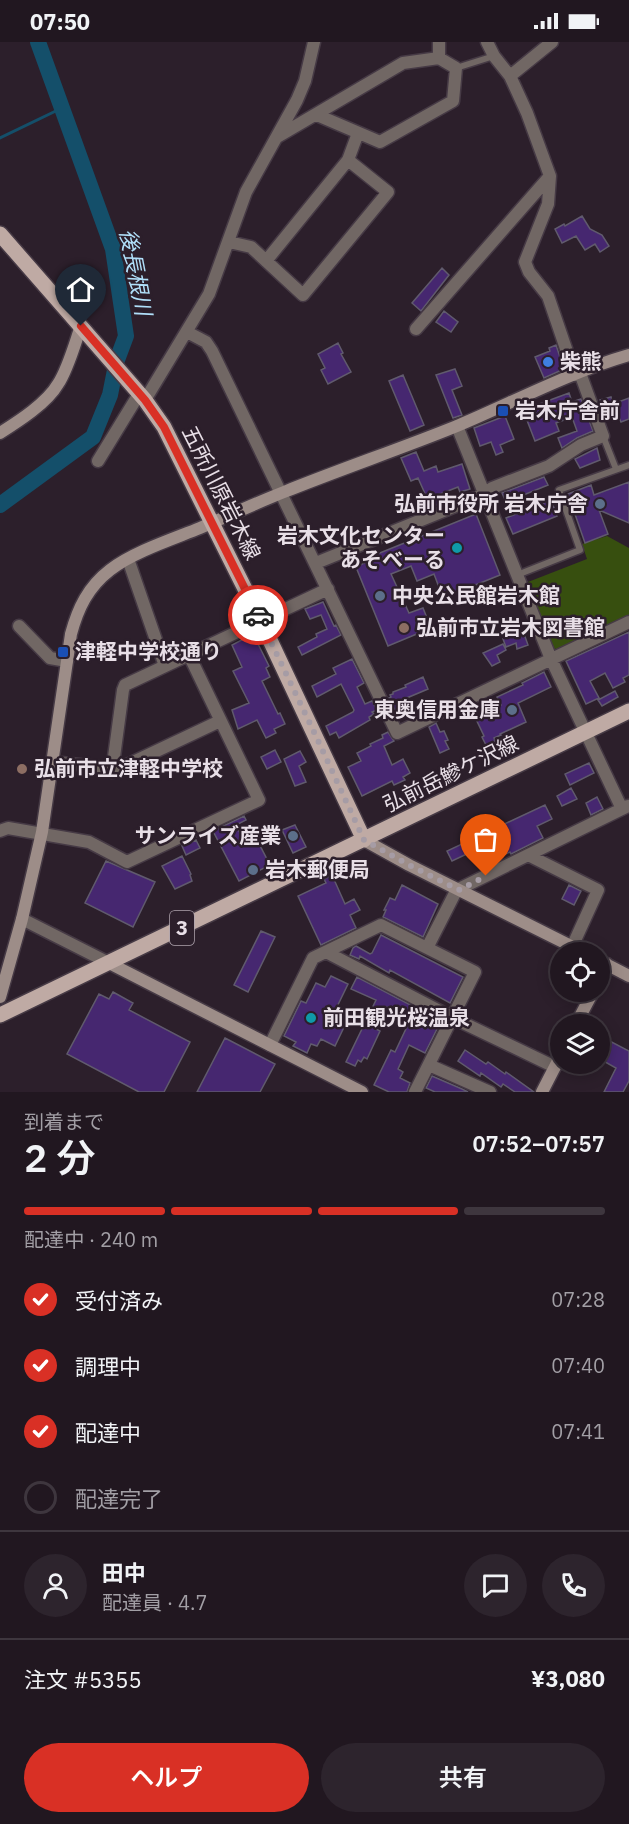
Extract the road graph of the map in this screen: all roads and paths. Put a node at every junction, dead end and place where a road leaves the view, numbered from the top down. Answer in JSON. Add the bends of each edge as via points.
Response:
{"nodes":[{"id":1,"x":439,"y":42,"type":"edge"},
{"id":2,"x":487,"y":42,"type":"edge"},
{"id":3,"x":310,"y":44,"type":"edge"},
{"id":4,"x":545,"y":44,"type":"edge"},
{"id":5,"x":494,"y":56,"type":"junction"},
{"id":6,"x":439,"y":57,"type":"junction"},
{"id":7,"x":456,"y":68,"type":"junction"},
{"id":8,"x":510,"y":75,"type":"junction"},
{"id":9,"x":317,"y":115,"type":"junction"},
{"id":10,"x":358,"y":133,"type":"junction"},
{"id":11,"x":276,"y":138,"type":"junction"},
{"id":12,"x":348,"y":160,"type":"junction"},
{"id":13,"x":550,"y":176,"type":"junction"},
{"id":14,"x":0,"y":234,"type":"edge"},
{"id":15,"x":229,"y":242,"type":"junction"},
{"id":16,"x":266,"y":261,"type":"junction"},
{"id":17,"x":81,"y":326,"type":"junction"},
{"id":18,"x":416,"y":329,"type":"dead end"},
{"id":19,"x":187,"y":332,"type":"junction"},
{"id":20,"x":629,"y":355,"type":"edge"},
{"id":21,"x":577,"y":374,"type":"junction"},
{"id":22,"x":138,"y":393,"type":"junction"},
{"id":23,"x":457,"y":426,"type":"junction"},
{"id":24,"x":0,"y":433,"type":"edge"},
{"id":25,"x":603,"y":436,"type":"junction"},
{"id":26,"x":98,"y":461,"type":"dead end"},
{"id":27,"x":629,"y":465,"type":"edge"},
{"id":28,"x":616,"y":469,"type":"junction"},
{"id":29,"x":282,"y":493,"type":"junction"},
{"id":30,"x":485,"y":494,"type":"junction"},
{"id":31,"x":213,"y":522,"type":"junction"},
{"id":32,"x":128,"y":559,"type":"junction"},
{"id":33,"x":316,"y":563,"type":"junction"},
{"id":34,"x":517,"y":575,"type":"junction"},
{"id":35,"x":328,"y":589,"type":"junction"},
{"id":36,"x":261,"y":621,"type":"junction"},
{"id":37,"x":629,"y":622,"type":"edge"},
{"id":38,"x":19,"y":626,"type":"dead end"},
{"id":39,"x":189,"y":655,"type":"junction"},
{"id":40,"x":551,"y":659,"type":"junction"},
{"id":41,"x":67,"y":661,"type":"junction"},
{"id":42,"x":165,"y":666,"type":"junction"},
{"id":43,"x":629,"y":711,"type":"edge"},
{"id":44,"x":220,"y":721,"type":"junction"},
{"id":45,"x":585,"y":733,"type":"junction"},
{"id":46,"x":52,"y":762,"type":"junction"},
{"id":47,"x":112,"y":772,"type":"junction"},
{"id":48,"x":626,"y":807,"type":"edge"},
{"id":49,"x":0,"y":831,"type":"edge"},
{"id":50,"x":42,"y":832,"type":"junction"},
{"id":51,"x":364,"y":840,"type":"junction"},
{"id":52,"x":528,"y":855,"type":"junction"},
{"id":53,"x":459,"y":890,"type":"junction"},
{"id":54,"x":22,"y":919,"type":"junction"},
{"id":55,"x":561,"y":942,"type":"edge"},
{"id":56,"x":580,"y":942,"type":"edge"},
{"id":57,"x":427,"y":948,"type":"junction"},
{"id":58,"x":326,"y":952,"type":"junction"},
{"id":59,"x":109,"y":963,"type":"junction"},
{"id":60,"x":610,"y":966,"type":"edge"},
{"id":61,"x":629,"y":976,"type":"edge"},
{"id":62,"x":1,"y":994,"type":"edge"},
{"id":63,"x":0,"y":1015,"type":"edge"},
{"id":64,"x":453,"y":1018,"type":"junction"},
{"id":65,"x":270,"y":1045,"type":"junction"},
{"id":66,"x":429,"y":1065,"type":"junction"},
{"id":67,"x":550,"y":1065,"type":"edge"},
{"id":68,"x":551,"y":1074,"type":"edge"},
{"id":69,"x":362,"y":1092,"type":"edge"},
{"id":70,"x":415,"y":1092,"type":"edge"},
{"id":71,"x":490,"y":1092,"type":"edge"},
{"id":72,"x":542,"y":1092,"type":"edge"}],
"edges":[{"from":1,"to":6,"type":"street"},
{"from":2,"to":5,"type":"street"},
{"from":3,"to":11,"type":"street","via":[[305,81]]},
{"from":4,"to":8,"type":"street"},
{"from":5,"to":7,"type":"lane"},
{"from":5,"to":8,"type":"street"},
{"from":6,"to":7,"type":"street"},
{"from":6,"to":9,"type":"street","via":[[403,63]]},
{"from":7,"to":10,"type":"street","via":[[453,101],[380,142]]},
{"from":8,"to":13,"type":"street"},
{"from":9,"to":10,"type":"street"},
{"from":9,"to":11,"type":"street"},
{"from":10,"to":12,"type":"street"},
{"from":11,"to":15,"type":"street","via":[[246,192]]},
{"from":12,"to":16,"type":"street"},
{"from":12,"to":16,"type":"street","via":[[388,192],[303,295]]},
{"from":13,"to":18,"type":"street"},
{"from":13,"to":21,"type":"street","via":[[548,204],[525,262],[548,296]]},
{"from":14,"to":17,"type":"main road","name":"五所川原岩木線"},
{"from":15,"to":16,"type":"street","via":[[250,247]]},
{"from":15,"to":19,"type":"street","via":[[209,294]]},
{"from":17,"to":22,"type":"main road","name":"五所川原岩木線"},
{"from":17,"to":24,"type":"street","via":[[59,384]]},
{"from":19,"to":22,"type":"street"},
{"from":19,"to":29,"type":"street","via":[[206,342],[212,351]]},
{"from":20,"to":21,"type":"street"},
{"from":21,"to":23,"type":"street"},
{"from":21,"to":25,"type":"street"},
{"from":22,"to":26,"type":"street"},
{"from":22,"to":31,"type":"main road","name":"五所川原岩木線","via":[[164,427]]},
{"from":23,"to":29,"type":"street"},
{"from":23,"to":30,"type":"street"},
{"from":25,"to":28,"type":"lane"},
{"from":25,"to":30,"type":"street","via":[[549,466]]},
{"from":27,"to":28,"type":"lane"},
{"from":28,"to":34,"type":"lane","via":[[559,490],[580,550]]},
{"from":29,"to":31,"type":"street"},
{"from":29,"to":33,"type":"street"},
{"from":30,"to":33,"type":"street"},
{"from":30,"to":34,"type":"street"},
{"from":31,"to":32,"type":"street"},
{"from":31,"to":36,"type":"main road","name":"五所川原岩木線"},
{"from":32,"to":41,"type":"street","via":[[111,569],[89,591],[76,617]]},
{"from":32,"to":42,"type":"street"},
{"from":33,"to":35,"type":"street"},
{"from":34,"to":40,"type":"street"},
{"from":35,"to":36,"type":"street"},
{"from":35,"to":40,"type":"street","via":[[397,733]]},
{"from":36,"to":39,"type":"street"},
{"from":36,"to":51,"type":"main road","name":"五所川原岩木線"},
{"from":37,"to":40,"type":"street"},
{"from":38,"to":41,"type":"street","via":[[50,658]]},
{"from":39,"to":42,"type":"street"},
{"from":39,"to":44,"type":"street"},
{"from":40,"to":45,"type":"street"},
{"from":41,"to":46,"type":"street"},
{"from":42,"to":47,"type":"street","via":[[123,690]]},
{"from":43,"to":45,"type":"main road","name":"弘前岳鰺ケ沢線","number":"3"},
{"from":44,"to":47,"type":"street"},
{"from":44,"to":50,"type":"street","via":[[259,800],[127,862],[89,842]]},
{"from":45,"to":48,"type":"street"},
{"from":45,"to":51,"type":"main road","name":"弘前岳鰺ケ沢線","number":"3"},
{"from":46,"to":47,"type":"street"},
{"from":46,"to":50,"type":"street"},
{"from":48,"to":52,"type":"street"},
{"from":49,"to":50,"type":"street","via":[[8,828]]},
{"from":50,"to":54,"type":"street"},
{"from":51,"to":53,"type":"street"},
{"from":51,"to":59,"type":"main road","name":"弘前岳鰺ケ沢線","number":"3"},
{"from":52,"to":53,"type":"street"},
{"from":52,"to":56,"type":"street","via":[[598,890]]},
{"from":53,"to":55,"type":"street"},
{"from":53,"to":57,"type":"street"},
{"from":54,"to":59,"type":"street"},
{"from":54,"to":62,"type":"street"},
{"from":57,"to":58,"type":"street","via":[[381,925]]},
{"from":57,"to":64,"type":"street","via":[[475,972]]},
{"from":58,"to":64,"type":"street"},
{"from":58,"to":65,"type":"street","via":[[313,958]]},
{"from":59,"to":63,"type":"main road","name":"弘前岳鰺ケ沢線","number":"3"},
{"from":59,"to":65,"type":"street"},
{"from":60,"to":61,"type":"street"},
{"from":64,"to":66,"type":"street"},
{"from":64,"to":67,"type":"street"},
{"from":65,"to":69,"type":"street"},
{"from":66,"to":70,"type":"street"},
{"from":66,"to":71,"type":"street"},
{"from":68,"to":72,"type":"street"}]}
